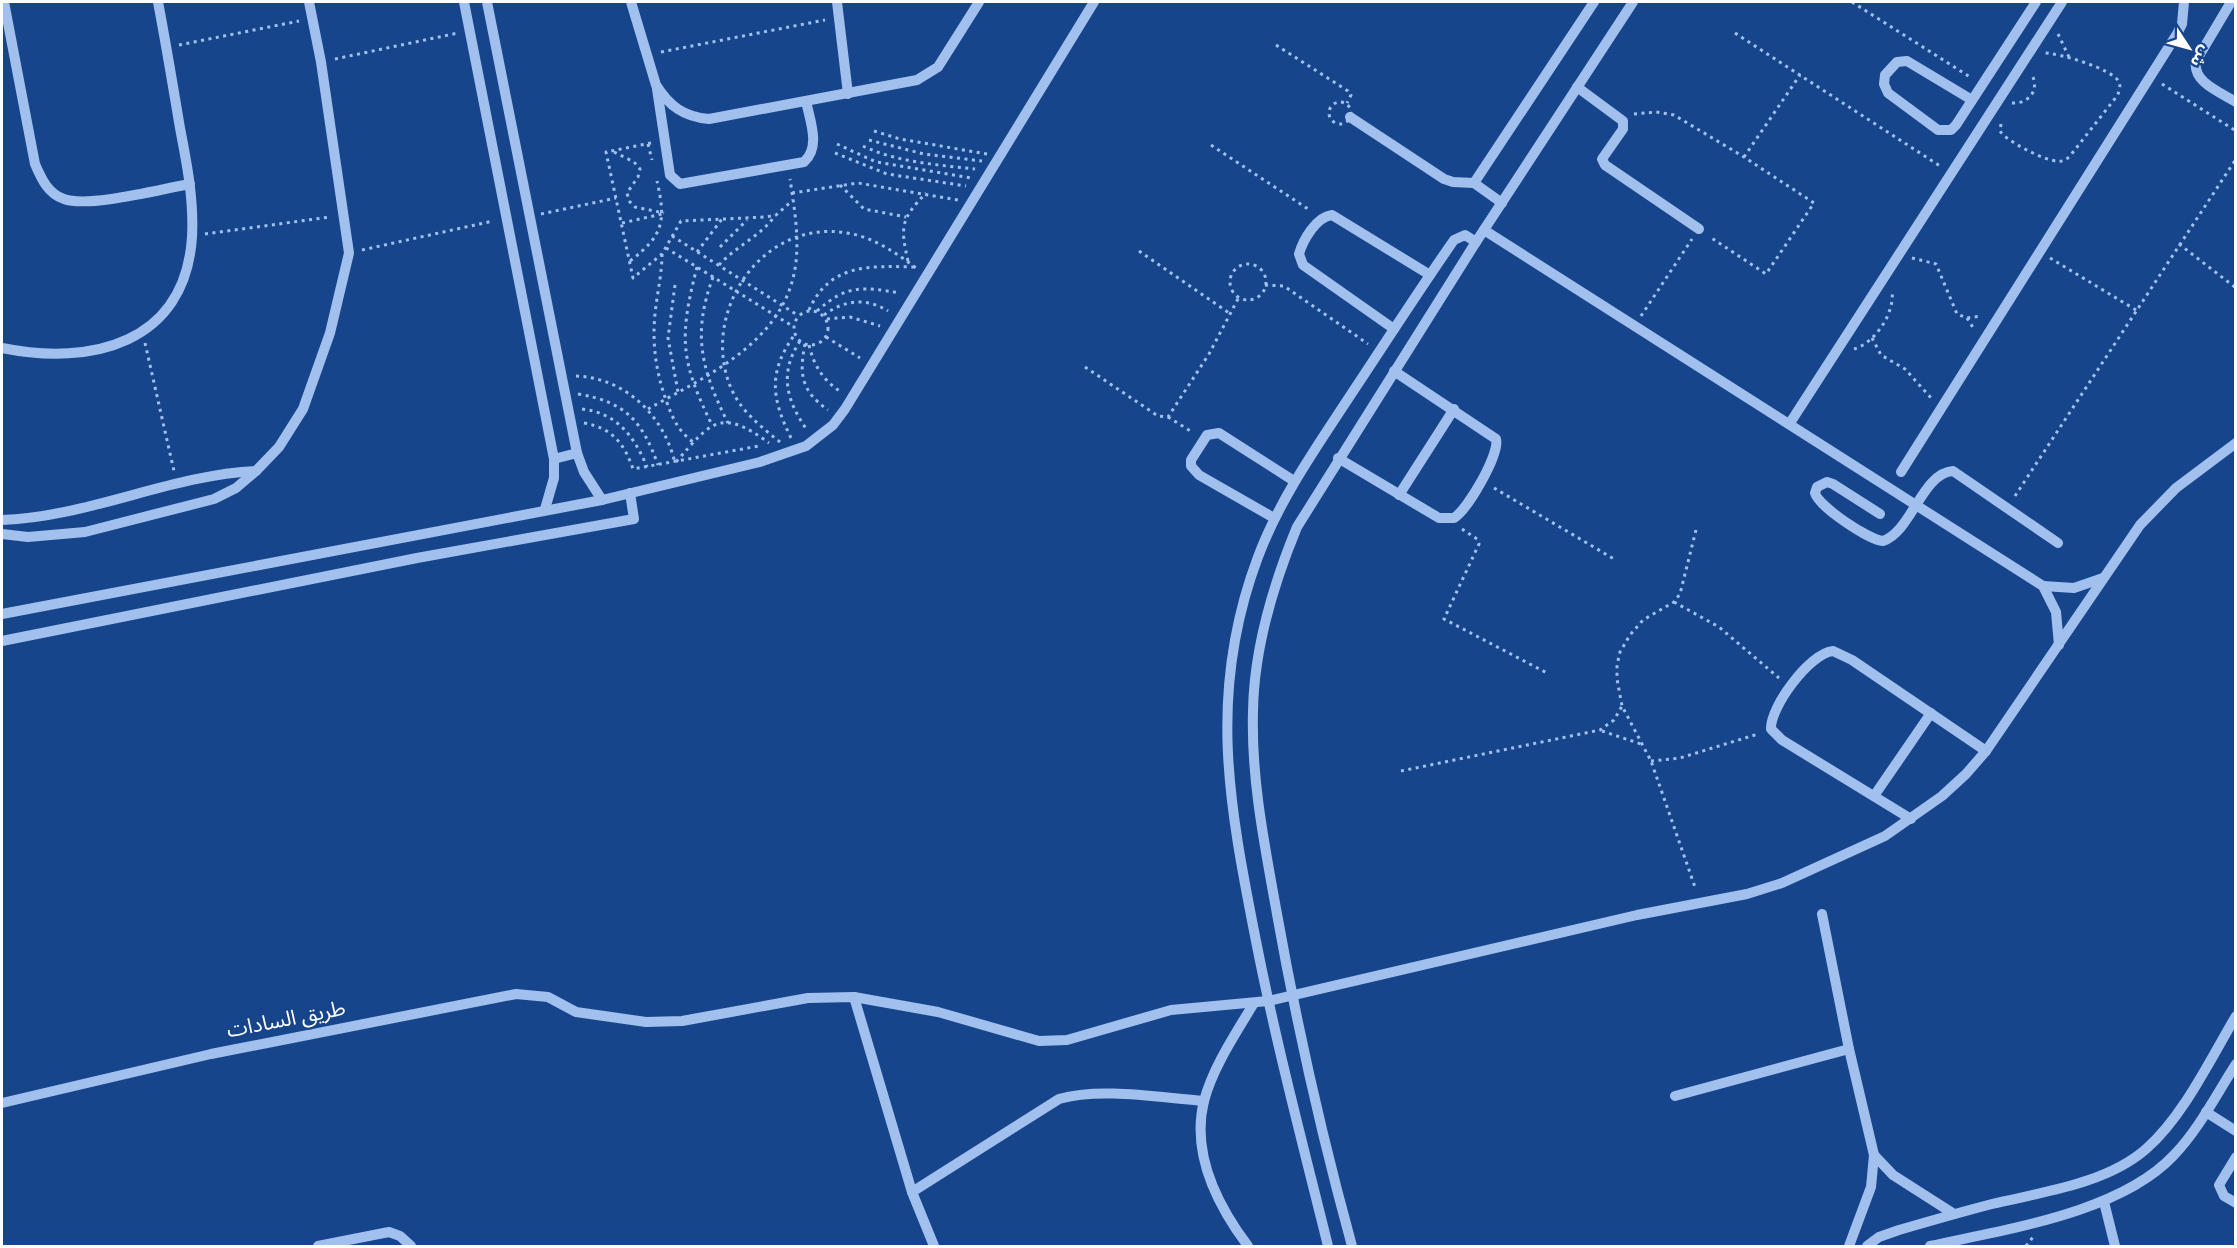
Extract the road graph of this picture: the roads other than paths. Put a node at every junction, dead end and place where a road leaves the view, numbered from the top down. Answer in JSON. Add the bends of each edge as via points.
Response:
{"nodes":[{"id":1,"x":4,"y":2,"type":"edge"},
{"id":2,"x":158,"y":2,"type":"edge"},
{"id":3,"x":309,"y":2,"type":"edge"},
{"id":4,"x":464,"y":2,"type":"edge"},
{"id":5,"x":487,"y":2,"type":"edge"},
{"id":6,"x":632,"y":2,"type":"edge"},
{"id":7,"x":837,"y":2,"type":"edge"},
{"id":8,"x":979,"y":2,"type":"edge"},
{"id":9,"x":1094,"y":2,"type":"edge"},
{"id":10,"x":1594,"y":2,"type":"edge"},
{"id":11,"x":1633,"y":2,"type":"edge"},
{"id":12,"x":2036,"y":2,"type":"edge"},
{"id":13,"x":2062,"y":2,"type":"edge"},
{"id":14,"x":2184,"y":2,"type":"edge"},
{"id":15,"x":2231,"y":2,"type":"edge"},
{"id":16,"x":656,"y":85,"type":"junction"},
{"id":17,"x":1577,"y":87,"type":"junction"},
{"id":18,"x":848,"y":94,"type":"junction"},
{"id":19,"x":1972,"y":100,"type":"junction"},
{"id":20,"x":806,"y":101,"type":"junction"},
{"id":21,"x":2235,"y":102,"type":"edge"},
{"id":22,"x":1350,"y":117,"type":"dead end"},
{"id":23,"x":1474,"y":183,"type":"junction"},
{"id":24,"x":190,"y":184,"type":"junction"},
{"id":25,"x":1502,"y":203,"type":"junction"},
{"id":26,"x":1699,"y":229,"type":"road end"},
{"id":27,"x":1484,"y":230,"type":"junction"},
{"id":28,"x":1476,"y":242,"type":"junction"},
{"id":29,"x":1430,"y":275,"type":"junction"},
{"id":30,"x":1394,"y":329,"type":"junction"},
{"id":31,"x":2,"y":348,"type":"edge"},
{"id":32,"x":1394,"y":371,"type":"junction"},
{"id":33,"x":1454,"y":409,"type":"junction"},
{"id":34,"x":1790,"y":423,"type":"junction"},
{"id":35,"x":2235,"y":444,"type":"edge"},
{"id":36,"x":577,"y":453,"type":"junction"},
{"id":37,"x":1338,"y":458,"type":"junction"},
{"id":38,"x":554,"y":459,"type":"junction"},
{"id":39,"x":256,"y":471,"type":"junction"},
{"id":40,"x":1901,"y":472,"type":"dead end"},
{"id":41,"x":1294,"y":481,"type":"junction"},
{"id":42,"x":630,"y":493,"type":"junction"},
{"id":43,"x":1399,"y":495,"type":"junction"},
{"id":44,"x":602,"y":500,"type":"junction"},
{"id":45,"x":1916,"y":506,"type":"junction"},
{"id":46,"x":545,"y":509,"type":"junction"},
{"id":47,"x":1880,"y":514,"type":"dead end"},
{"id":48,"x":1274,"y":518,"type":"junction"},
{"id":49,"x":2,"y":520,"type":"edge"},
{"id":50,"x":2,"y":534,"type":"edge"},
{"id":51,"x":2058,"y":543,"type":"dead end"},
{"id":52,"x":2103,"y":578,"type":"junction"},
{"id":53,"x":2043,"y":586,"type":"junction"},
{"id":54,"x":2,"y":614,"type":"edge"},
{"id":55,"x":2,"y":641,"type":"edge"},
{"id":56,"x":2059,"y":646,"type":"junction"},
{"id":57,"x":1931,"y":713,"type":"junction"},
{"id":58,"x":1986,"y":751,"type":"junction"},
{"id":59,"x":1874,"y":796,"type":"junction"},
{"id":60,"x":1911,"y":819,"type":"junction"},
{"id":61,"x":1822,"y":914,"type":"dead end"},
{"id":62,"x":1292,"y":994,"type":"junction"},
{"id":63,"x":854,"y":997,"type":"junction"},
{"id":64,"x":1268,"y":1001,"type":"junction"},
{"id":65,"x":1254,"y":1003,"type":"junction"},
{"id":66,"x":2235,"y":1016,"type":"edge"},
{"id":67,"x":1848,"y":1049,"type":"junction"},
{"id":68,"x":2235,"y":1064,"type":"edge"},
{"id":69,"x":1675,"y":1096,"type":"dead end"},
{"id":70,"x":1204,"y":1101,"type":"junction"},
{"id":71,"x":2,"y":1103,"type":"edge"},
{"id":72,"x":2206,"y":1112,"type":"junction"},
{"id":73,"x":2235,"y":1131,"type":"edge"},
{"id":74,"x":1874,"y":1155,"type":"junction"},
{"id":75,"x":2235,"y":1157,"type":"edge"},
{"id":76,"x":912,"y":1192,"type":"junction"},
{"id":77,"x":2104,"y":1202,"type":"junction"},
{"id":78,"x":2235,"y":1203,"type":"edge"},
{"id":79,"x":1954,"y":1214,"type":"junction"},
{"id":80,"x":1986,"y":1234,"type":"junction"},
{"id":81,"x":318,"y":1246,"type":"edge"},
{"id":82,"x":411,"y":1246,"type":"edge"},
{"id":83,"x":934,"y":1246,"type":"edge"},
{"id":84,"x":1248,"y":1246,"type":"edge"},
{"id":85,"x":1328,"y":1246,"type":"edge"},
{"id":86,"x":1352,"y":1246,"type":"edge"},
{"id":87,"x":1849,"y":1246,"type":"edge"},
{"id":88,"x":1866,"y":1246,"type":"edge"},
{"id":89,"x":1930,"y":1246,"type":"edge"},
{"id":90,"x":1986,"y":1246,"type":"edge"},
{"id":91,"x":2115,"y":1246,"type":"edge"}],
"edges":[{"from":1,"to":24,"type":"street","via":[[35,164],[42,182],[55,194],[80,202]]},
{"from":2,"to":24,"type":"street"},
{"from":3,"to":39,"type":"street","via":[[349,253],[330,333],[303,409],[279,447]]},
{"from":4,"to":38,"type":"street"},
{"from":5,"to":36,"type":"street"},
{"from":6,"to":16,"type":"street"},
{"from":7,"to":18,"type":"street"},
{"from":8,"to":18,"type":"street","via":[[945,57],[928,75]]},
{"from":9,"to":42,"type":"street","via":[[839,416],[814,441],[795,452]]},
{"from":10,"to":23,"type":"street"},
{"from":11,"to":17,"type":"street"},
{"from":12,"to":19,"type":"street"},
{"from":13,"to":34,"type":"street"},
{"from":14,"to":40,"type":"street","via":[[2178,34]]},
{"from":15,"to":21,"type":"street","via":[[2194,69],[2198,77]]},
{"from":16,"to":20,"type":"street","via":[[672,106],[696,118]]},
{"from":16,"to":20,"type":"street","via":[[670,175],[680,184],[804,162],[814,143]]},
{"from":17,"to":25,"type":"street"},
{"from":17,"to":26,"type":"street","via":[[1620,117],[1624,124],[1602,162]]},
{"from":18,"to":20,"type":"street"},
{"from":19,"to":19,"type":"street","via":[[1951,130],[1938,130],[1888,93],[1885,75],[1897,62],[1907,61]]},
{"from":22,"to":23,"type":"street","via":[[1448,181]]},
{"from":23,"to":25,"type":"street"},
{"from":24,"to":31,"type":"street","via":[[192,236],[188,261],[172,298],[143,332],[114,347],[73,355],[31,354]]},
{"from":25,"to":27,"type":"street"},
{"from":27,"to":28,"type":"street"},
{"from":27,"to":34,"type":"street"},
{"from":28,"to":29,"type":"street","via":[[1465,235],[1457,237]]},
{"from":28,"to":32,"type":"street"},
{"from":29,"to":30,"type":"street"},
{"from":29,"to":30,"type":"street","via":[[1339,217],[1322,218],[1301,248],[1300,260],[1308,269]]},
{"from":30,"to":41,"type":"street"},
{"from":32,"to":33,"type":"street"},
{"from":32,"to":37,"type":"street"},
{"from":33,"to":43,"type":"street"},
{"from":33,"to":43,"type":"street","via":[[1496,439],[1496,454],[1459,515],[1445,519]]},
{"from":34,"to":45,"type":"street"},
{"from":35,"to":52,"type":"street","name":"طريق السادات","via":[[2158,506]]},
{"from":36,"to":38,"type":"street"},
{"from":36,"to":44,"type":"street"},
{"from":37,"to":43,"type":"street"},
{"from":37,"to":62,"type":"street","via":[[1297,527],[1281,564],[1262,639],[1252,710],[1257,800]]},
{"from":38,"to":46,"type":"street","via":[[553,486]]},
{"from":39,"to":49,"type":"street","via":[[215,475],[96,505]]},
{"from":39,"to":50,"type":"street","via":[[236,488],[214,499],[120,525],[54,536]]},
{"from":41,"to":48,"type":"street"},
{"from":41,"to":48,"type":"street","via":[[1219,433],[1208,435],[1191,460],[1194,470]]},
{"from":42,"to":44,"type":"street"},
{"from":42,"to":55,"type":"street","via":[[634,519],[405,560]]},
{"from":44,"to":46,"type":"street"},
{"from":45,"to":47,"type":"street","via":[[1896,534],[1878,541],[1821,503],[1815,493],[1817,487],[1827,482],[1833,484]]},
{"from":45,"to":51,"type":"street","via":[[1936,478],[1953,471]]},
{"from":45,"to":53,"type":"street"},
{"from":46,"to":54,"type":"street"},
{"from":48,"to":64,"type":"street","via":[[1254,568],[1236,633],[1226,710],[1231,804]]},
{"from":52,"to":53,"type":"street","via":[[2074,588]]},
{"from":52,"to":56,"type":"street","name":"طريق السادات"},
{"from":53,"to":56,"type":"street","via":[[2056,612]]},
{"from":56,"to":58,"type":"street","name":"طريق السادات"},
{"from":57,"to":58,"type":"street"},
{"from":57,"to":59,"type":"street"},
{"from":57,"to":59,"type":"street","via":[[1833,651],[1813,659],[1790,688],[1774,714],[1771,729],[1782,740]]},
{"from":58,"to":60,"type":"street","name":"طريق السادات","via":[[1966,774]]},
{"from":59,"to":60,"type":"street"},
{"from":60,"to":62,"type":"street","name":"طريق السادات","via":[[1866,846],[1804,875],[1747,894],[1626,917]]},
{"from":61,"to":67,"type":"street"},
{"from":62,"to":64,"type":"street","name":"طريق السادات"},
{"from":62,"to":86,"type":"street"},
{"from":63,"to":65,"type":"street","name":"طريق السادات","via":[[938,1012],[1053,1042],[1171,1010]]},
{"from":63,"to":71,"type":"street","name":"طريق السادات","via":[[808,998],[681,1022],[634,1021],[576,1012],[548,997],[516,994],[211,1054]]},
{"from":63,"to":76,"type":"street"},
{"from":64,"to":65,"type":"street","name":"طريق السادات"},
{"from":64,"to":85,"type":"street"},
{"from":65,"to":70,"type":"street"},
{"from":66,"to":79,"type":"street","via":[[2175,1115],[2133,1159],[2067,1186]]},
{"from":67,"to":69,"type":"street"},
{"from":67,"to":74,"type":"street"},
{"from":68,"to":72,"type":"street"},
{"from":70,"to":76,"type":"street","via":[[1101,1095],[1059,1099]]},
{"from":70,"to":84,"type":"street","via":[[1203,1154],[1216,1197]]},
{"from":72,"to":73,"type":"street"},
{"from":72,"to":77,"type":"street","via":[[2163,1166]]},
{"from":74,"to":79,"type":"street","via":[[1893,1175]]},
{"from":74,"to":87,"type":"street","via":[[1871,1187]]},
{"from":75,"to":78,"type":"street","via":[[2219,1185],[2224,1196]]},
{"from":76,"to":83,"type":"street"},
{"from":77,"to":80,"type":"street"},
{"from":77,"to":91,"type":"street"},
{"from":79,"to":88,"type":"street","via":[[1879,1237]]},
{"from":80,"to":89,"type":"street"},
{"from":80,"to":90,"type":"street"},
{"from":81,"to":82,"type":"street","via":[[389,1232]]}]}
